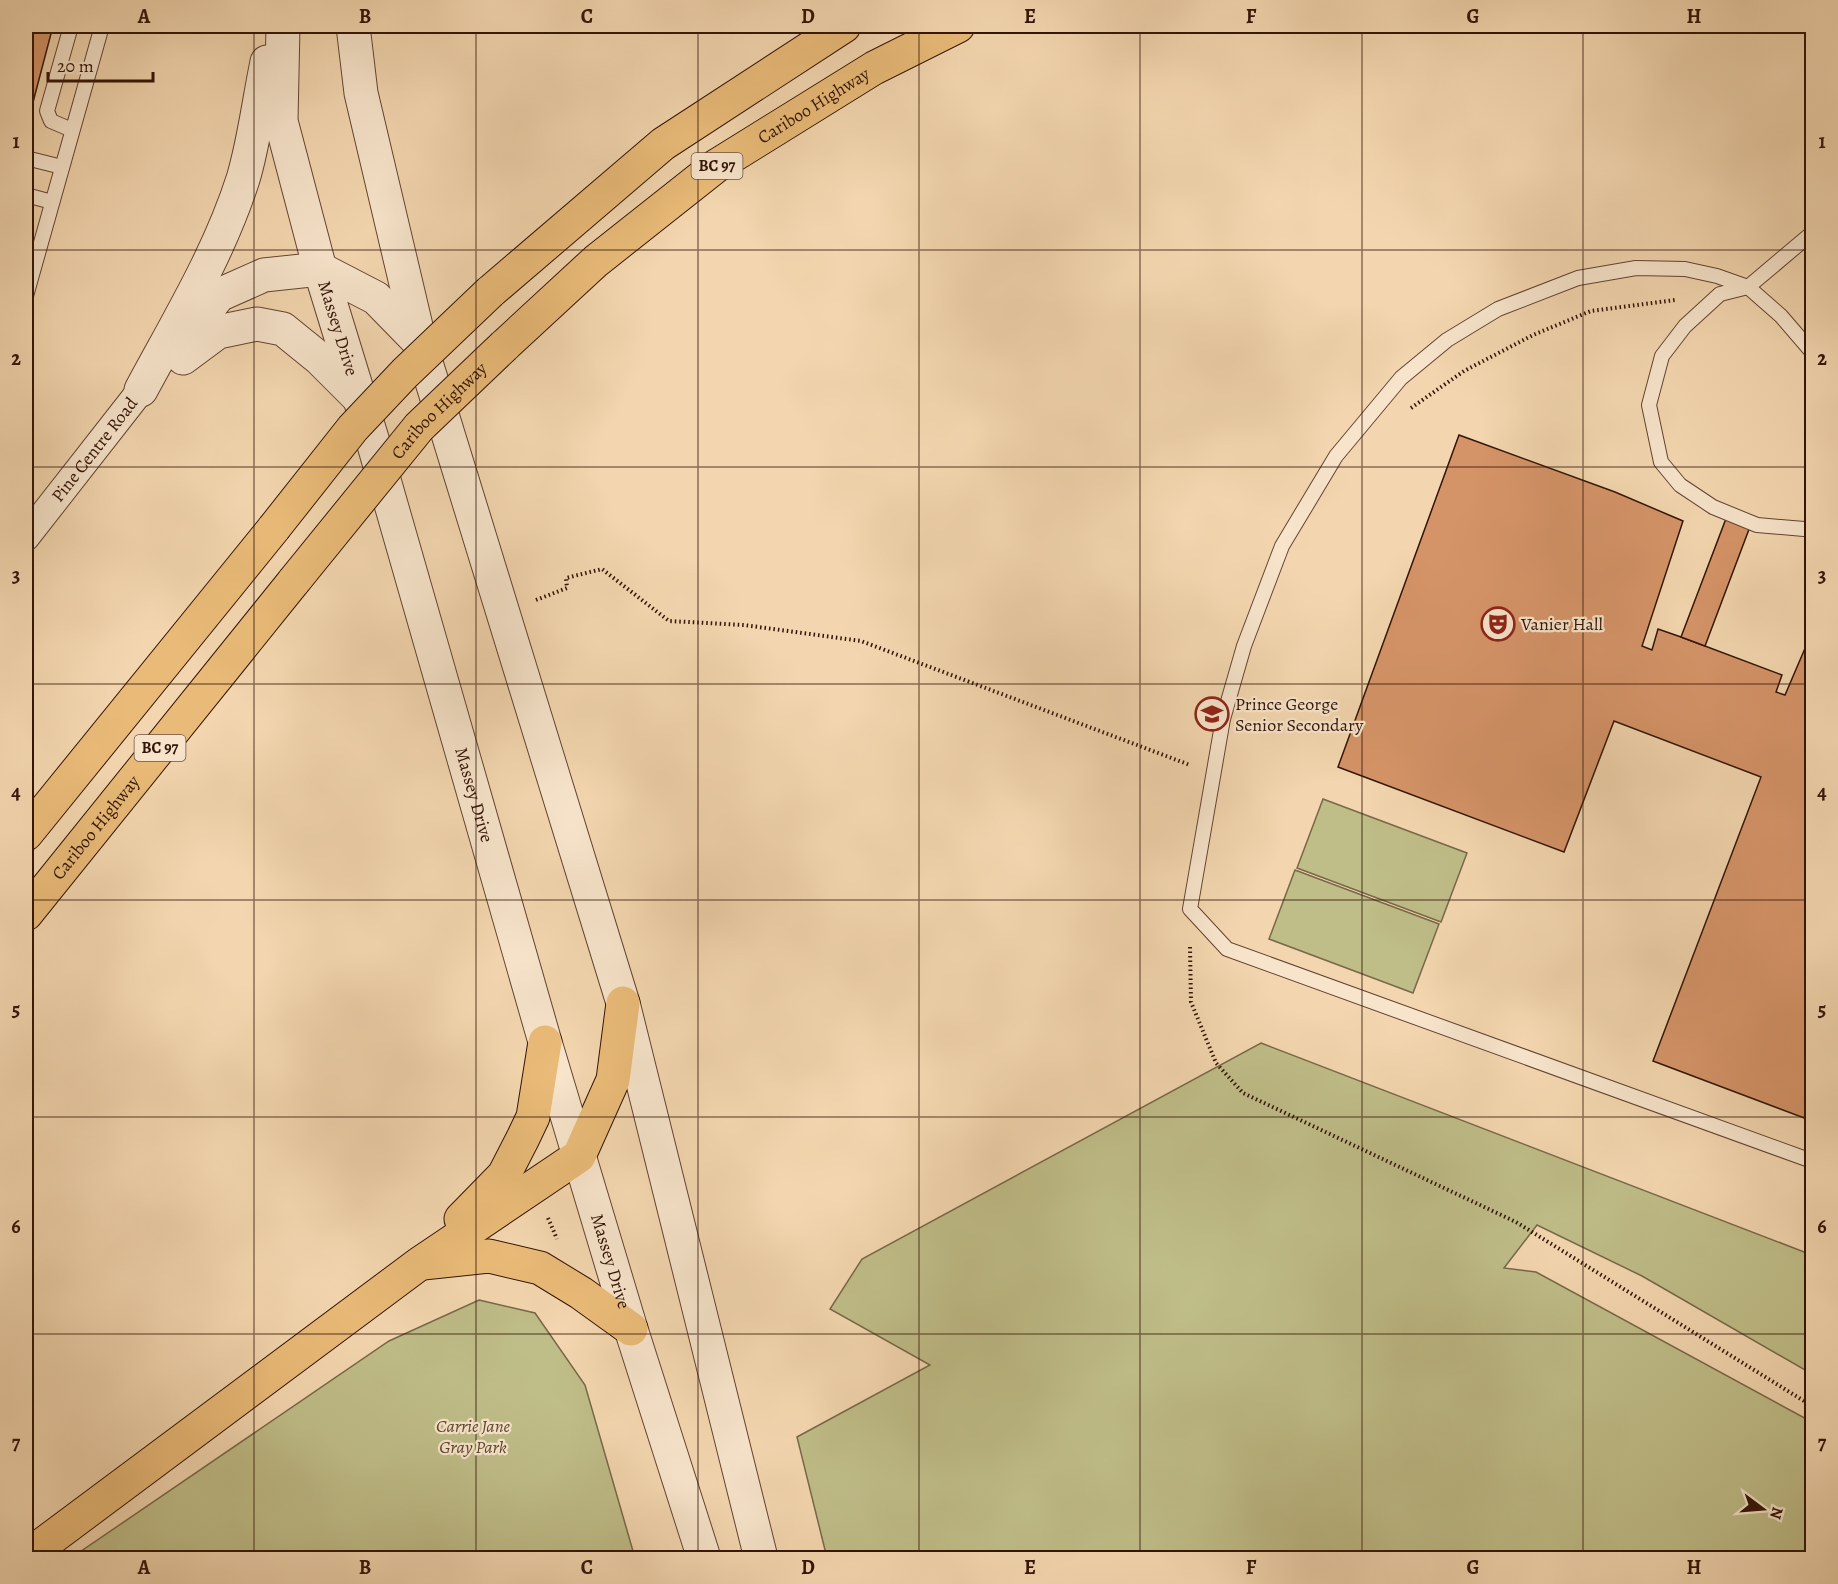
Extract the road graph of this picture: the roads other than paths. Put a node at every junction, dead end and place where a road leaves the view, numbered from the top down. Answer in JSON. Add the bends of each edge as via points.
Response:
{"nodes":[{"id":1,"x":71,"y":26,"type":"edge"},
{"id":2,"x":102,"y":26,"type":"edge"},
{"id":3,"x":275,"y":26,"type":"edge"},
{"id":4,"x":283,"y":26,"type":"edge"},
{"id":5,"x":353,"y":26,"type":"edge"},
{"id":6,"x":844,"y":26,"type":"edge"},
{"id":7,"x":958,"y":26,"type":"edge"},
{"id":8,"x":72,"y":130,"type":"junction"},
{"id":9,"x":26,"y":158,"type":"edge"},
{"id":10,"x":62,"y":167,"type":"junction"},
{"id":11,"x":26,"y":195,"type":"edge"},
{"id":12,"x":52,"y":202,"type":"junction"},
{"id":13,"x":1812,"y":233,"type":"edge"},
{"id":14,"x":320,"y":269,"type":"junction"},
{"id":15,"x":1748,"y":287,"type":"junction"},
{"id":16,"x":26,"y":296,"type":"edge"},
{"id":17,"x":420,"y":343,"type":"junction"},
{"id":18,"x":1812,"y":352,"type":"edge"},
{"id":19,"x":141,"y":390,"type":"junction"},
{"id":20,"x":360,"y":399,"type":"junction"},
{"id":21,"x":1812,"y":526,"type":"edge"},
{"id":22,"x":26,"y":537,"type":"edge"},
{"id":23,"x":154,"y":676,"type":"junction"},
{"id":24,"x":26,"y":809,"type":"edge"},
{"id":25,"x":26,"y":834,"type":"edge"},
{"id":26,"x":26,"y":914,"type":"edge"},
{"id":27,"x":623,"y":1004,"type":"junction"},
{"id":28,"x":545,"y":1042,"type":"junction"},
{"id":29,"x":579,"y":1156,"type":"junction"},
{"id":30,"x":1812,"y":1161,"type":"edge"},
{"id":31,"x":419,"y":1264,"type":"junction"},
{"id":32,"x":631,"y":1329,"type":"junction"},
{"id":33,"x":26,"y":1557,"type":"edge"},
{"id":34,"x":704,"y":1558,"type":"edge"},
{"id":35,"x":761,"y":1558,"type":"edge"}],
"edges":[{"from":1,"to":8,"type":"lane","via":[[47,111],[51,122]]},
{"from":2,"to":8,"type":"lane"},
{"from":3,"to":19,"type":"street","via":[[243,178],[215,251]]},
{"from":4,"to":14,"type":"street","name":"Massey Drive","via":[[281,121]]},
{"from":5,"to":17,"type":"street","via":[[361,93]]},
{"from":6,"to":23,"type":"highway","number":"BC 97","bridge":true,"via":[[663,144],[490,292],[353,428]]},
{"from":7,"to":26,"type":"highway","name":"Cariboo Highway","number":"BC 97","bridge":true,"via":[[874,68],[716,166],[596,261],[504,346],[419,427]]},
{"from":8,"to":10,"type":"lane"},
{"from":9,"to":10,"type":"lane"},
{"from":10,"to":12,"type":"lane"},
{"from":11,"to":12,"type":"lane"},
{"from":12,"to":16,"type":"lane"},
{"from":13,"to":15,"type":"lane"},
{"from":14,"to":17,"type":"street","via":[[376,298]]},
{"from":14,"to":19,"type":"street","via":[[264,275],[219,295]]},
{"from":14,"to":20,"type":"street","name":"Massey Drive"},
{"from":15,"to":18,"type":"lane","via":[[1781,316]]},
{"from":15,"to":21,"type":"lane","via":[[1720,294],[1662,356],[1649,405],[1661,462],[1680,484],[1713,507],[1757,525],[1804,529]]},
{"from":15,"to":30,"type":"lane","via":[[1685,269],[1636,268],[1578,278],[1498,309],[1447,340],[1401,378],[1336,456],[1282,546],[1244,646],[1223,719],[1190,909],[1227,949]]},
{"from":17,"to":27,"type":"street"},
{"from":19,"to":20,"type":"street","via":[[218,332],[257,324],[283,329]]},
{"from":19,"to":22,"type":"street","name":"Pine Centre Road"},
{"from":20,"to":28,"type":"street","name":"Massey Drive"},
{"from":23,"to":24,"type":"highway"},
{"from":23,"to":25,"type":"highway","number":"BC 97"},
{"from":27,"to":29,"type":"highway","via":[[613,1080]]},
{"from":27,"to":35,"type":"street"},
{"from":28,"to":29,"type":"street","name":"Massey Drive"},
{"from":28,"to":31,"type":"highway","via":[[533,1117],[504,1175]]},
{"from":29,"to":31,"type":"highway"},
{"from":29,"to":32,"type":"street","name":"Massey Drive"},
{"from":31,"to":32,"type":"highway","via":[[489,1256],[540,1268]]},
{"from":31,"to":33,"type":"highway"},
{"from":32,"to":34,"type":"street","name":"Massey Drive"}]}
